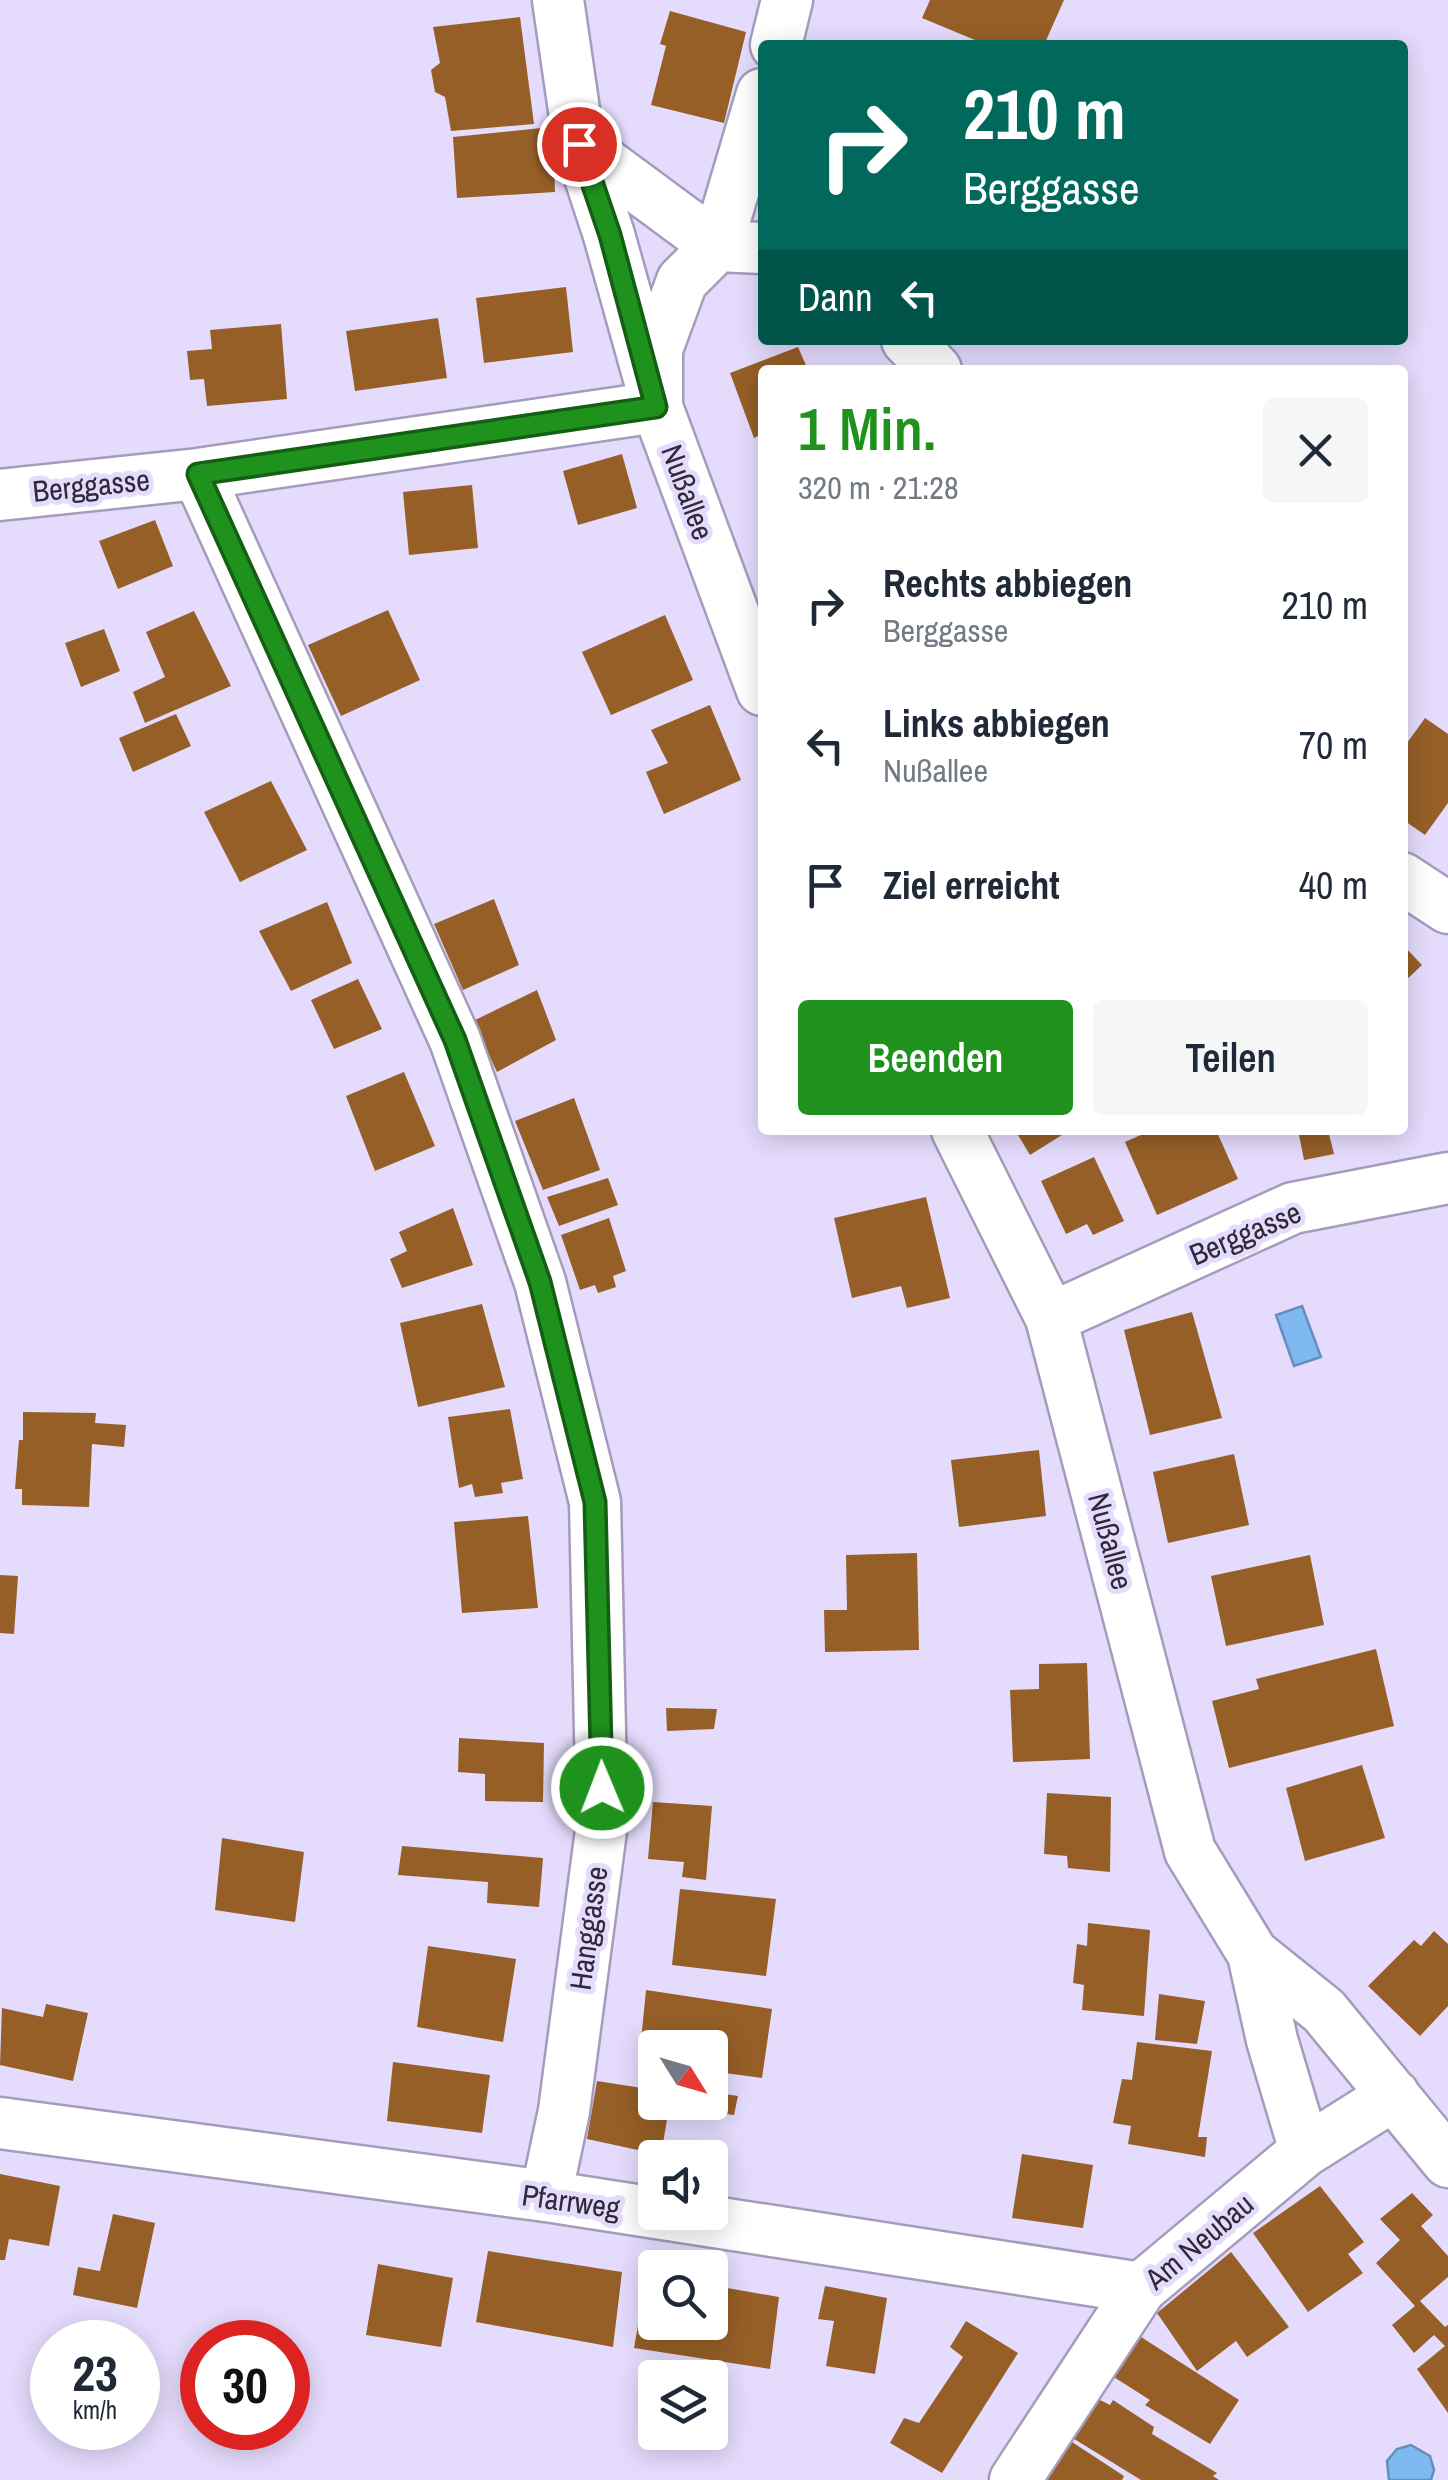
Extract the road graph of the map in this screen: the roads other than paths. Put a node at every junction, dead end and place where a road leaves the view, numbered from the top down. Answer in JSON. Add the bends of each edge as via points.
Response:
{"nodes":[{"id":1,"x":558,"y":0,"type":"edge"},
{"id":2,"x":788,"y":0,"type":"edge"},
{"id":3,"x":777,"y":40,"type":"edge"},
{"id":4,"x":758,"y":122,"type":"edge"},
{"id":5,"x":579,"y":144,"type":"junction"},
{"id":6,"x":740,"y":247,"type":"edge"},
{"id":7,"x":912,"y":345,"type":"edge"},
{"id":8,"x":931,"y":365,"type":"edge"},
{"id":9,"x":656,"y":407,"type":"junction"},
{"id":10,"x":198,"y":474,"type":"junction"},
{"id":11,"x":0,"y":495,"type":"edge"},
{"id":12,"x":758,"y":679,"type":"edge"},
{"id":13,"x":1408,"y":882,"type":"edge"},
{"id":14,"x":1448,"y":908,"type":"edge"},
{"id":15,"x":959,"y":1135,"type":"edge"},
{"id":16,"x":1448,"y":1178,"type":"edge"},
{"id":17,"x":1051,"y":1318,"type":"junction"},
{"id":18,"x":1253,"y":1954,"type":"junction"},
{"id":19,"x":1394,"y":2095,"type":"junction"},
{"id":20,"x":0,"y":2123,"type":"edge"},
{"id":21,"x":1305,"y":2151,"type":"junction"},
{"id":22,"x":1448,"y":2162,"type":"edge"},
{"id":23,"x":546,"y":2196,"type":"junction"},
{"id":24,"x":1141,"y":2288,"type":"junction"},
{"id":25,"x":1016,"y":2480,"type":"edge"}],
"edges":[{"from":1,"to":5,"type":"street","name":"Nußallee"},
{"from":2,"to":3,"type":"street"},
{"from":4,"to":6,"type":"street"},
{"from":5,"to":6,"type":"street"},
{"from":5,"to":9,"type":"street","name":"Nußallee"},
{"from":6,"to":9,"type":"street","via":[[682,281],[657,349]]},
{"from":7,"to":8,"type":"street"},
{"from":9,"to":10,"type":"street","name":"Berggasse"},
{"from":9,"to":12,"type":"street","name":"Nußallee"},
{"from":10,"to":11,"type":"street","name":"Berggasse"},
{"from":10,"to":23,"type":"street","name":"Hanggasse","via":[[455,1040],[540,1282],[595,1502],[602,1823],[564,2111]]},
{"from":13,"to":14,"type":"street"},
{"from":15,"to":17,"type":"street","name":"Nußallee"},
{"from":16,"to":17,"type":"street","name":"Berggasse","via":[[1293,1208]]},
{"from":17,"to":18,"type":"street","name":"Nußallee","via":[[1190,1850]]},
{"from":18,"to":19,"type":"street","name":"Nußallee","via":[[1324,2011]]},
{"from":18,"to":21,"type":"street","name":"Nußallee"},
{"from":19,"to":21,"type":"street","name":"Am Neubau"},
{"from":19,"to":22,"type":"street","name":"Nußallee"},
{"from":20,"to":23,"type":"street","name":"Pfarrweg"},
{"from":21,"to":24,"type":"street","name":"Am Neubau"},
{"from":23,"to":24,"type":"street","name":"Pfarrweg"},
{"from":24,"to":25,"type":"street","name":"Am Neubau"}]}
